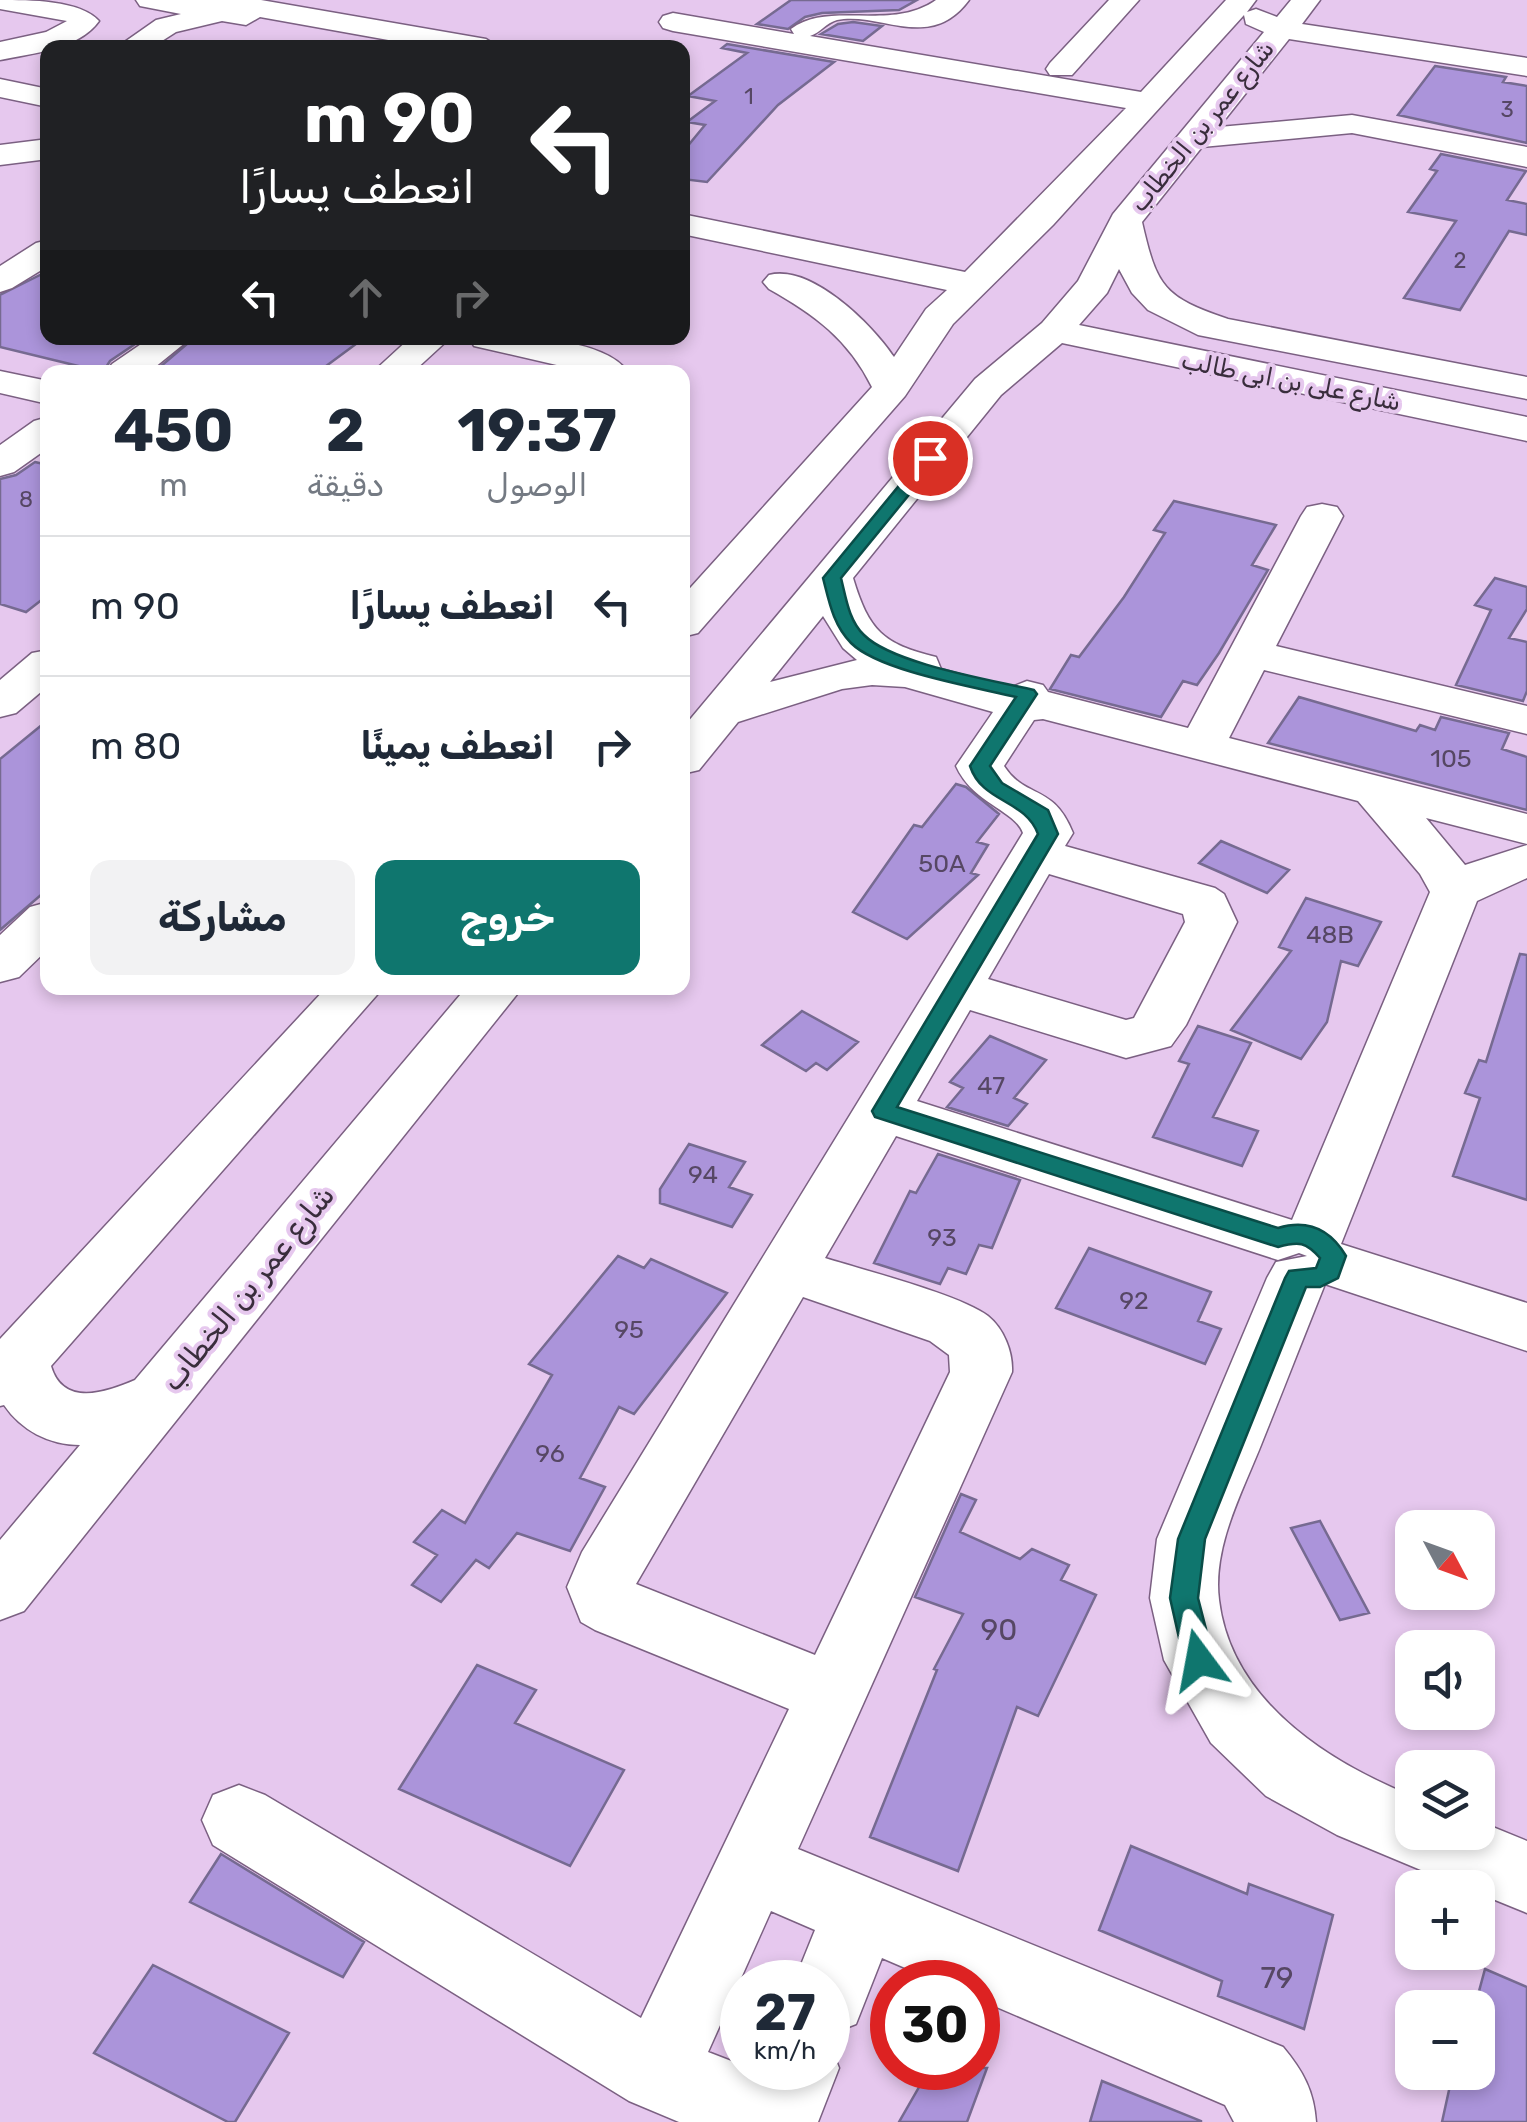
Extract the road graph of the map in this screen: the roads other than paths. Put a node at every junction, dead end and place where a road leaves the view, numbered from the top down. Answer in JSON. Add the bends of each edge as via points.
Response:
{"nodes":[{"id":1,"x":0,"y":0,"type":"edge"},
{"id":2,"x":212,"y":0,"type":"edge"},
{"id":3,"x":394,"y":0,"type":"edge"},
{"id":4,"x":956,"y":0,"type":"edge"},
{"id":5,"x":1125,"y":0,"type":"edge"},
{"id":6,"x":1306,"y":0,"type":"edge"},
{"id":7,"x":1233,"y":12,"type":"edge"},
{"id":8,"x":239,"y":15,"type":"junction"},
{"id":9,"x":700,"y":18,"type":"edge"},
{"id":10,"x":134,"y":20,"type":"edge"},
{"id":11,"x":1281,"y":28,"type":"junction"},
{"id":12,"x":347,"y":29,"type":"junction"},
{"id":13,"x":805,"y":30,"type":"junction"},
{"id":14,"x":0,"y":34,"type":"edge"},
{"id":15,"x":1503,"y":36,"type":"dead end"},
{"id":16,"x":78,"y":38,"type":"edge"},
{"id":17,"x":403,"y":40,"type":"edge"},
{"id":18,"x":653,"y":40,"type":"edge"},
{"id":19,"x":1381,"y":44,"type":"junction"},
{"id":20,"x":882,"y":49,"type":"junction"},
{"id":21,"x":0,"y":51,"type":"edge"},
{"id":22,"x":40,"y":51,"type":"edge"},
{"id":23,"x":40,"y":54,"type":"edge"},
{"id":24,"x":1442,"y":54,"type":"junction"},
{"id":25,"x":40,"y":56,"type":"edge"},
{"id":26,"x":1527,"y":67,"type":"edge"},
{"id":27,"x":0,"y":68,"type":"edge"},
{"id":28,"x":1060,"y":69,"type":"junction"},
{"id":29,"x":0,"y":88,"type":"edge"},
{"id":30,"x":1155,"y":93,"type":"junction"},
{"id":31,"x":40,"y":96,"type":"edge"},
{"id":32,"x":1355,"y":97,"type":"junction"},
{"id":33,"x":5,"y":128,"type":"edge"},
{"id":34,"x":40,"y":131,"type":"edge"},
{"id":35,"x":1189,"y":139,"type":"junction"},
{"id":36,"x":40,"y":150,"type":"edge"},
{"id":37,"x":0,"y":155,"type":"edge"},
{"id":38,"x":1527,"y":157,"type":"edge"},
{"id":39,"x":1041,"y":218,"type":"junction"},
{"id":40,"x":1124,"y":220,"type":"junction"},
{"id":41,"x":690,"y":226,"type":"edge"},
{"id":42,"x":40,"y":255,"type":"edge"},
{"id":43,"x":866,"y":261,"type":"junction"},
{"id":44,"x":920,"y":273,"type":"junction"},
{"id":45,"x":0,"y":281,"type":"edge"},
{"id":46,"x":971,"y":284,"type":"junction"},
{"id":47,"x":1083,"y":299,"type":"junction"},
{"id":48,"x":889,"y":304,"type":"junction"},
{"id":49,"x":939,"y":317,"type":"junction"},
{"id":50,"x":1218,"y":328,"type":"junction"},
{"id":51,"x":1055,"y":331,"type":"junction"},
{"id":52,"x":163,"y":345,"type":"edge"},
{"id":53,"x":424,"y":345,"type":"edge"},
{"id":54,"x":518,"y":345,"type":"edge"},
{"id":55,"x":1194,"y":362,"type":"junction"},
{"id":56,"x":135,"y":365,"type":"edge"},
{"id":57,"x":399,"y":365,"type":"edge"},
{"id":58,"x":600,"y":365,"type":"edge"},
{"id":59,"x":0,"y":382,"type":"edge"},
{"id":60,"x":988,"y":387,"type":"junction"},
{"id":61,"x":892,"y":388,"type":"junction"},
{"id":62,"x":1527,"y":388,"type":"edge"},
{"id":63,"x":40,"y":392,"type":"edge"},
{"id":64,"x":1527,"y":429,"type":"edge"},
{"id":65,"x":40,"y":435,"type":"edge"},
{"id":66,"x":0,"y":464,"type":"edge"},
{"id":67,"x":1322,"y":516,"type":"dead end"},
{"id":68,"x":832,"y":578,"type":"junction"},
{"id":69,"x":690,"y":615,"type":"edge"},
{"id":70,"x":0,"y":651,"type":"edge"},
{"id":71,"x":1249,"y":653,"type":"junction"},
{"id":72,"x":40,"y":662,"type":"edge"},
{"id":73,"x":40,"y":670,"type":"edge"},
{"id":74,"x":928,"y":674,"type":"junction"},
{"id":75,"x":1030,"y":702,"type":"junction"},
{"id":76,"x":0,"y":703,"type":"edge"},
{"id":77,"x":722,"y":712,"type":"junction"},
{"id":78,"x":1527,"y":720,"type":"edge"},
{"id":79,"x":1202,"y":746,"type":"junction"},
{"id":80,"x":690,"y":750,"type":"edge"},
{"id":81,"x":1376,"y":790,"type":"junction"},
{"id":82,"x":1527,"y":829,"type":"edge"},
{"id":83,"x":1037,"y":854,"type":"junction"},
{"id":84,"x":1527,"y":861,"type":"edge"},
{"id":85,"x":1455,"y":892,"type":"junction"},
{"id":86,"x":40,"y":926,"type":"edge"},
{"id":87,"x":0,"y":964,"type":"edge"},
{"id":88,"x":957,"y":988,"type":"junction"},
{"id":89,"x":350,"y":995,"type":"edge"},
{"id":90,"x":490,"y":995,"type":"edge"},
{"id":91,"x":883,"y":1111,"type":"junction"},
{"id":92,"x":1306,"y":1254,"type":"junction"},
{"id":93,"x":788,"y":1269,"type":"junction"},
{"id":94,"x":1527,"y":1327,"type":"edge"},
{"id":95,"x":9,"y":1371,"type":"edge"},
{"id":96,"x":158,"y":1398,"type":"junction"},
{"id":97,"x":7,"y":1558,"type":"edge"},
{"id":98,"x":833,"y":1694,"type":"junction"},
{"id":99,"x":239,"y":1820,"type":"dead end"},
{"id":100,"x":1395,"y":1824,"type":"edge"},
{"id":101,"x":1459,"y":1850,"type":"edge"},
{"id":102,"x":754,"y":1867,"type":"junction"},
{"id":103,"x":1527,"y":1877,"type":"edge"},
{"id":104,"x":862,"y":1912,"type":"junction"},
{"id":105,"x":843,"y":1960,"type":"edge"},
{"id":106,"x":657,"y":2073,"type":"junction"},
{"id":107,"x":784,"y":2103,"type":"edge"},
{"id":108,"x":1274,"y":2122,"type":"edge"}],
"edges":[{"from":1,"to":16,"type":"street","via":[[79,14],[84,21]]},
{"from":2,"to":12,"type":"street"},
{"from":3,"to":12,"type":"street"},
{"from":4,"to":13,"type":"street","via":[[928,19],[841,11],[824,14]]},
{"from":5,"to":28,"type":"street"},
{"from":6,"to":11,"type":"street","name":"شارع عمر بن الخطاب"},
{"from":7,"to":11,"type":"street"},
{"from":7,"to":30,"type":"street","name":"شارع عمر بن الخطاب"},
{"from":8,"to":10,"type":"street"},
{"from":8,"to":10,"type":"street","via":[[197,16],[166,26]]},
{"from":8,"to":12,"type":"street"},
{"from":9,"to":13,"type":"street"},
{"from":9,"to":18,"type":"street"},
{"from":9,"to":20,"type":"street"},
{"from":10,"to":16,"type":"street"},
{"from":11,"to":19,"type":"street"},
{"from":11,"to":35,"type":"street","name":"شارع عمر بن الخطاب"},
{"from":12,"to":17,"type":"street"},
{"from":13,"to":20,"type":"street"},
{"from":14,"to":22,"type":"street"},
{"from":15,"to":24,"type":"street","via":[[1458,33]]},
{"from":19,"to":24,"type":"street"},
{"from":19,"to":32,"type":"street"},
{"from":20,"to":28,"type":"street"},
{"from":20,"to":30,"type":"street"},
{"from":21,"to":23,"type":"street"},
{"from":24,"to":26,"type":"street"},
{"from":25,"to":27,"type":"street"},
{"from":28,"to":30,"type":"street"},
{"from":29,"to":31,"type":"street"},
{"from":30,"to":39,"type":"street","name":"شارع عمر بن الخطاب"},
{"from":32,"to":35,"type":"street"},
{"from":32,"to":38,"type":"street"},
{"from":33,"to":34,"type":"street"},
{"from":35,"to":40,"type":"street","name":"شارع عمر بن الخطاب"},
{"from":36,"to":37,"type":"street"},
{"from":39,"to":43,"type":"street","via":[[983,244]]},
{"from":39,"to":46,"type":"street","name":"شارع عمر بن الخطاب"},
{"from":40,"to":47,"type":"street","name":"شارع عمر بن الخطاب"},
{"from":40,"to":50,"type":"street","via":[[1143,288],[1186,317]]},
{"from":41,"to":43,"type":"street"},
{"from":42,"to":45,"type":"street"},
{"from":43,"to":44,"type":"street"},
{"from":44,"to":46,"type":"street"},
{"from":44,"to":48,"type":"street","via":[[927,283],[922,293]]},
{"from":46,"to":49,"type":"street","name":"شارع عمر بن الخطاب"},
{"from":47,"to":50,"type":"street","name":"شارع على بن ابى طالب"},
{"from":47,"to":51,"type":"street","name":"شارع عمر بن الخطاب"},
{"from":48,"to":49,"type":"street"},
{"from":48,"to":61,"type":"street","via":[[764,279],[856,328]]},
{"from":49,"to":61,"type":"street","name":"شارع عمر بن الخطاب"},
{"from":50,"to":55,"type":"street","via":[[1195,343]]},
{"from":50,"to":62,"type":"street","name":"شارع على بن ابى طالب"},
{"from":51,"to":55,"type":"street","name":"شارع على بن ابى طالب"},
{"from":51,"to":60,"type":"street","name":"شارع عمر بن الخطاب"},
{"from":52,"to":56,"type":"street"},
{"from":53,"to":57,"type":"street"},
{"from":54,"to":58,"type":"street"},
{"from":55,"to":60,"type":"street","via":[[1096,366]]},
{"from":55,"to":64,"type":"street","name":"شارع على بن ابى طالب"},
{"from":59,"to":63,"type":"street"},
{"from":60,"to":68,"type":"street","name":"شارع عمر بن الخطاب"},
{"from":61,"to":69,"type":"street","name":"شارع عمر بن الخطاب"},
{"from":65,"to":66,"type":"street"},
{"from":67,"to":71,"type":"street"},
{"from":68,"to":74,"type":"street","via":[[842,616],[858,640]]},
{"from":68,"to":77,"type":"street","name":"شارع عمر بن الخطاب"},
{"from":70,"to":72,"type":"street"},
{"from":71,"to":78,"type":"street"},
{"from":71,"to":79,"type":"street"},
{"from":73,"to":76,"type":"street"},
{"from":74,"to":75,"type":"street"},
{"from":74,"to":77,"type":"street","via":[[854,672]]},
{"from":75,"to":79,"type":"street"},
{"from":75,"to":83,"type":"street","via":[[980,766],[984,778],[1047,823]]},
{"from":77,"to":80,"type":"street","name":"شارع عمر بن الخطاب"},
{"from":79,"to":81,"type":"street"},
{"from":81,"to":82,"type":"street"},
{"from":81,"to":85,"type":"street"},
{"from":83,"to":88,"type":"street"},
{"from":83,"to":88,"type":"street","via":[[1206,906],[1210,922],[1159,1025],[1126,1039]]},
{"from":84,"to":85,"type":"street"},
{"from":85,"to":92,"type":"street"},
{"from":86,"to":87,"type":"street"},
{"from":88,"to":91,"type":"street"},
{"from":89,"to":95,"type":"street"},
{"from":90,"to":96,"type":"street","name":"شارع عمر بن الخطاب"},
{"from":91,"to":92,"type":"street"},
{"from":91,"to":93,"type":"street"},
{"from":92,"to":94,"type":"street"},
{"from":92,"to":100,"type":"street","via":[[1192,1539],[1184,1598],[1199,1660],[1236,1720],[1292,1772]]},
{"from":93,"to":98,"type":"street","via":[[952,1324],[983,1353],[981,1372]]},
{"from":93,"to":98,"type":"street","via":[[601,1587],[618,1610]]},
{"from":95,"to":96,"type":"street","via":[[45,1411],[80,1421],[121,1416]]},
{"from":96,"to":97,"type":"street","name":"شارع عمر بن الخطاب"},
{"from":98,"to":102,"type":"street"},
{"from":99,"to":106,"type":"street"},
{"from":101,"to":103,"type":"street"},
{"from":102,"to":104,"type":"street"},
{"from":102,"to":106,"type":"street"},
{"from":104,"to":105,"type":"street"},
{"from":104,"to":108,"type":"street","via":[[1254,2076],[1274,2100]]},
{"from":106,"to":107,"type":"street"}]}
